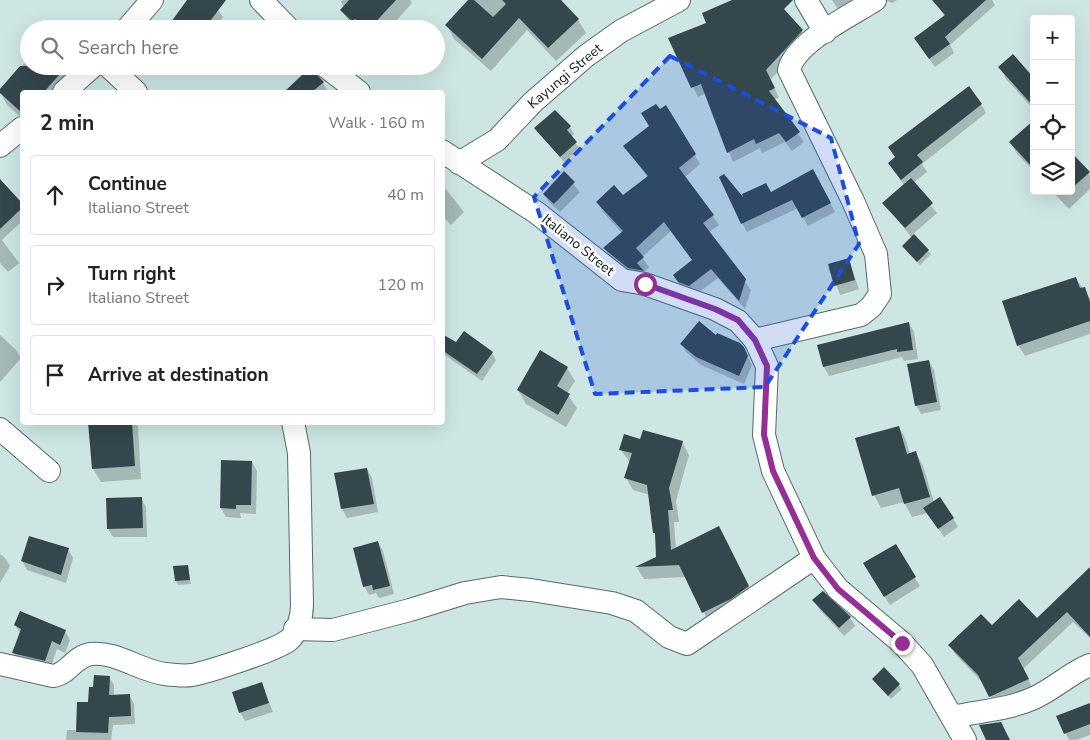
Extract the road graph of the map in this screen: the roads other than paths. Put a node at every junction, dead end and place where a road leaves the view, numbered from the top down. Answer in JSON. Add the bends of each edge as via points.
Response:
{"nodes":[{"id":1,"x":152,"y":0,"type":"edge"},
{"id":2,"x":261,"y":0,"type":"edge"},
{"id":3,"x":680,"y":0,"type":"edge"},
{"id":4,"x":806,"y":0,"type":"edge"},
{"id":5,"x":875,"y":0,"type":"edge"},
{"id":6,"x":135,"y":20,"type":"edge"},
{"id":7,"x":280,"y":20,"type":"edge"},
{"id":8,"x":825,"y":32,"type":"junction"},
{"id":9,"x":83,"y":75,"type":"edge"},
{"id":10,"x":118,"y":75,"type":"edge"},
{"id":11,"x":333,"y":75,"type":"edge"},
{"id":12,"x":346,"y":89,"type":"edge"},
{"id":13,"x":66,"y":90,"type":"edge"},
{"id":14,"x":134,"y":90,"type":"edge"},
{"id":15,"x":20,"y":130,"type":"edge"},
{"id":16,"x":0,"y":146,"type":"edge"},
{"id":17,"x":451,"y":157,"type":"edge"},
{"id":18,"x":755,"y":340,"type":"junction"},
{"id":19,"x":294,"y":425,"type":"edge"},
{"id":20,"x":0,"y":429,"type":"edge"},
{"id":21,"x":49,"y":471,"type":"dead end"},
{"id":22,"x":814,"y":558,"type":"junction"},
{"id":23,"x":295,"y":629,"type":"junction"},
{"id":24,"x":0,"y":664,"type":"edge"},
{"id":25,"x":1090,"y":665,"type":"edge"},
{"id":26,"x":952,"y":717,"type":"junction"},
{"id":27,"x":965,"y":740,"type":"edge"}],
"edges":[{"from":1,"to":6,"type":"street"},
{"from":2,"to":7,"type":"street"},
{"from":3,"to":17,"type":"street","name":"Kayungi Street","via":[[621,31],[586,56],[533,102],[498,140]]},
{"from":4,"to":8,"type":"street"},
{"from":5,"to":8,"type":"street"},
{"from":8,"to":18,"type":"street","via":[[797,54],[789,70],[876,254],[880,294],[862,315]]},
{"from":9,"to":13,"type":"street"},
{"from":10,"to":14,"type":"street"},
{"from":11,"to":12,"type":"street"},
{"from":15,"to":16,"type":"street"},
{"from":17,"to":18,"type":"street","name":"Italiano Street","via":[[537,213],[610,273],[622,280],[645,284],[715,309],[738,320]]},
{"from":18,"to":22,"type":"street","name":"Italiano Street","via":[[767,366],[764,435],[773,471]]},
{"from":19,"to":23,"type":"street","via":[[299,453],[302,605],[300,622]]},
{"from":20,"to":21,"type":"street"},
{"from":22,"to":23,"type":"street","via":[[687,644],[669,637],[636,611],[612,603],[501,587],[465,593],[333,630]]},
{"from":22,"to":26,"type":"street","name":"Italiano Street","via":[[838,589],[902,643],[922,665]]},
{"from":23,"to":24,"type":"street","via":[[290,639],[280,645],[191,675],[163,674],[110,656],[91,654],[76,660],[62,675],[53,676]]},
{"from":25,"to":26,"type":"street","via":[[1074,671],[1035,697],[1005,708]]},
{"from":26,"to":27,"type":"street","name":"Italiano Street"}]}
